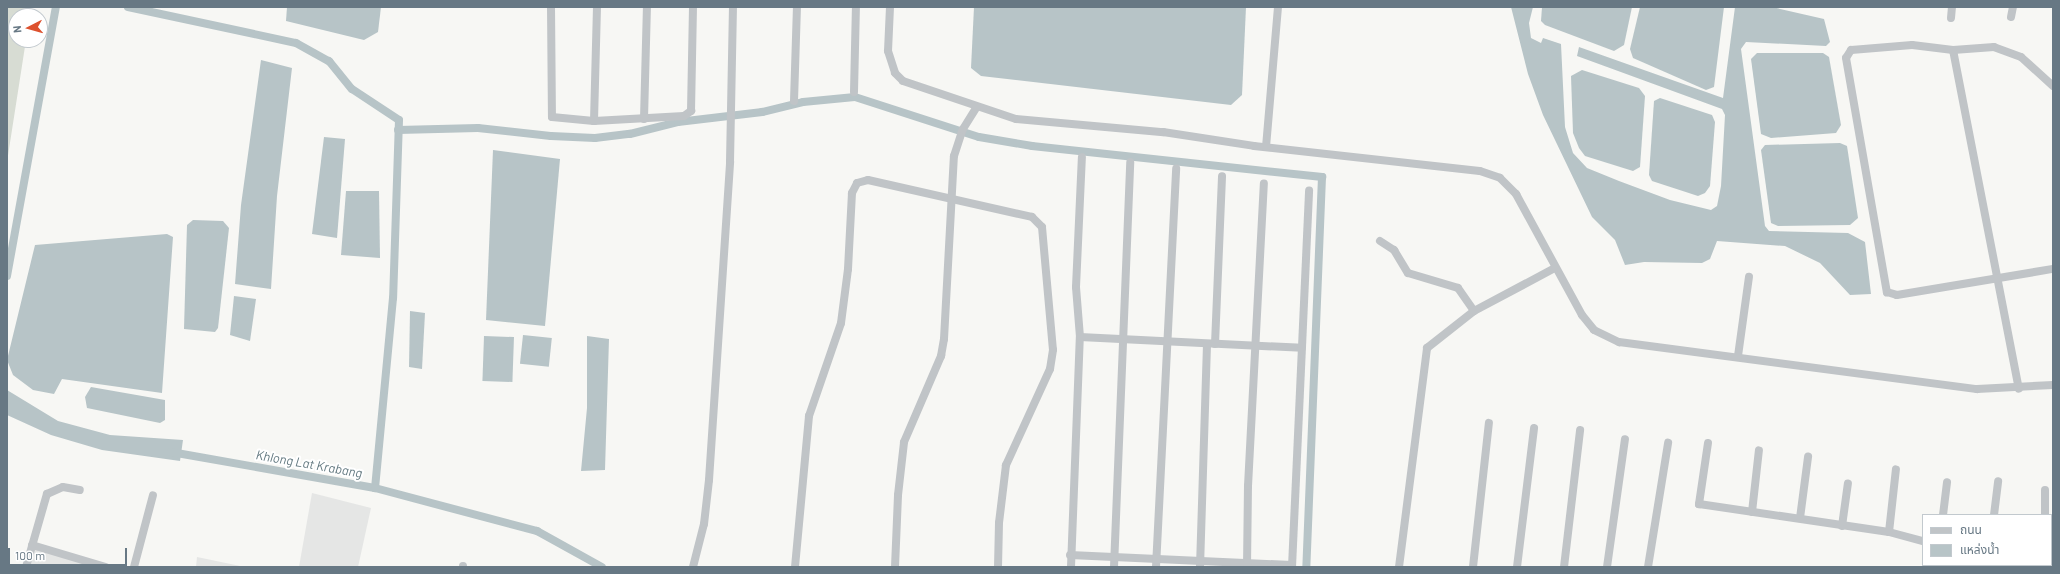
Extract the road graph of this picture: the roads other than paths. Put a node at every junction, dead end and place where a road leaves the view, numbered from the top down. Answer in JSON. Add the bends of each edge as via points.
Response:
{"nodes":[{"id":1,"x":551,"y":7,"type":"edge"},
{"id":2,"x":597,"y":7,"type":"edge"},
{"id":3,"x":647,"y":7,"type":"edge"},
{"id":4,"x":693,"y":7,"type":"edge"},
{"id":5,"x":733,"y":7,"type":"edge"},
{"id":6,"x":797,"y":7,"type":"edge"},
{"id":7,"x":856,"y":7,"type":"edge"},
{"id":8,"x":890,"y":7,"type":"edge"},
{"id":9,"x":1278,"y":7,"type":"edge"},
{"id":10,"x":1952,"y":7,"type":"edge"},
{"id":11,"x":2013,"y":7,"type":"edge"},
{"id":12,"x":2011,"y":17,"type":"dead end"},
{"id":13,"x":1951,"y":18,"type":"dead end"},
{"id":14,"x":1953,"y":50,"type":"junction"},
{"id":15,"x":2053,"y":86,"type":"edge"},
{"id":16,"x":854,"y":92,"type":"dead end"},
{"id":17,"x":794,"y":101,"type":"dead end"},
{"id":18,"x":977,"y":107,"type":"junction"},
{"id":19,"x":644,"y":119,"type":"junction"},
{"id":20,"x":594,"y":121,"type":"junction"},
{"id":21,"x":1266,"y":147,"type":"junction"},
{"id":22,"x":1082,"y":157,"type":"dead end"},
{"id":23,"x":1130,"y":162,"type":"dead end"},
{"id":24,"x":1176,"y":169,"type":"dead end"},
{"id":25,"x":1222,"y":176,"type":"dead end"},
{"id":26,"x":1264,"y":183,"type":"dead end"},
{"id":27,"x":1309,"y":190,"type":"dead end"},
{"id":28,"x":952,"y":198,"type":"junction"},
{"id":29,"x":1380,"y":241,"type":"dead end"},
{"id":30,"x":1555,"y":268,"type":"junction"},
{"id":31,"x":2053,"y":269,"type":"edge"},
{"id":32,"x":1749,"y":277,"type":"dead end"},
{"id":33,"x":1997,"y":278,"type":"junction"},
{"id":34,"x":1474,"y":311,"type":"junction"},
{"id":35,"x":1080,"y":337,"type":"junction"},
{"id":36,"x":1123,"y":339,"type":"junction"},
{"id":37,"x":1168,"y":342,"type":"junction"},
{"id":38,"x":1211,"y":344,"type":"junction"},
{"id":39,"x":1256,"y":346,"type":"junction"},
{"id":40,"x":1302,"y":348,"type":"junction"},
{"id":41,"x":1738,"y":356,"type":"junction"},
{"id":42,"x":2053,"y":385,"type":"edge"},
{"id":43,"x":2020,"y":389,"type":"junction"},
{"id":44,"x":1489,"y":423,"type":"dead end"},
{"id":45,"x":1534,"y":428,"type":"dead end"},
{"id":46,"x":1580,"y":430,"type":"dead end"},
{"id":47,"x":1625,"y":439,"type":"dead end"},
{"id":48,"x":1668,"y":443,"type":"dead end"},
{"id":49,"x":1708,"y":443,"type":"dead end"},
{"id":50,"x":1759,"y":450,"type":"dead end"},
{"id":51,"x":1808,"y":457,"type":"dead end"},
{"id":52,"x":1896,"y":469,"type":"dead end"},
{"id":53,"x":1998,"y":481,"type":"dead end"},
{"id":54,"x":1947,"y":482,"type":"dead end"},
{"id":55,"x":1848,"y":483,"type":"dead end"},
{"id":56,"x":80,"y":490,"type":"dead end"},
{"id":57,"x":2044,"y":490,"type":"dead end"},
{"id":58,"x":153,"y":495,"type":"dead end"},
{"id":59,"x":1752,"y":512,"type":"junction"},
{"id":60,"x":1943,"y":514,"type":"edge"},
{"id":61,"x":1994,"y":514,"type":"edge"},
{"id":62,"x":2045,"y":514,"type":"edge"},
{"id":63,"x":1800,"y":518,"type":"junction"},
{"id":64,"x":1842,"y":526,"type":"junction"},
{"id":65,"x":1889,"y":532,"type":"junction"},
{"id":66,"x":1922,"y":541,"type":"edge"},
{"id":67,"x":32,"y":545,"type":"junction"},
{"id":68,"x":1070,"y":555,"type":"junction"},
{"id":69,"x":1114,"y":558,"type":"junction"},
{"id":70,"x":1156,"y":563,"type":"edge"},
{"id":71,"x":1200,"y":564,"type":"edge"},
{"id":72,"x":1248,"y":566,"type":"edge"},
{"id":73,"x":1292,"y":566,"type":"edge"},
{"id":74,"x":26,"y":567,"type":"edge"},
{"id":75,"x":106,"y":567,"type":"edge"},
{"id":76,"x":134,"y":567,"type":"edge"},
{"id":77,"x":693,"y":567,"type":"edge"},
{"id":78,"x":795,"y":567,"type":"edge"},
{"id":79,"x":895,"y":567,"type":"edge"},
{"id":80,"x":998,"y":567,"type":"edge"},
{"id":81,"x":1071,"y":567,"type":"edge"},
{"id":82,"x":1114,"y":567,"type":"edge"},
{"id":83,"x":1399,"y":567,"type":"edge"},
{"id":84,"x":1473,"y":567,"type":"edge"},
{"id":85,"x":1517,"y":567,"type":"edge"},
{"id":86,"x":1564,"y":567,"type":"edge"},
{"id":87,"x":1607,"y":567,"type":"edge"},
{"id":88,"x":1648,"y":567,"type":"edge"}],
"edges":[{"from":1,"to":20,"type":"street","via":[[552,117]]},
{"from":2,"to":20,"type":"street"},
{"from":3,"to":19,"type":"street"},
{"from":4,"to":19,"type":"street","via":[[691,111],[684,116]]},
{"from":5,"to":77,"type":"street","via":[[730,162],[709,480],[704,524]]},
{"from":6,"to":17,"type":"street"},
{"from":7,"to":16,"type":"street"},
{"from":8,"to":18,"type":"street","via":[[888,51],[895,73],[910,84]]},
{"from":9,"to":21,"type":"street"},
{"from":10,"to":13,"type":"street"},
{"from":11,"to":12,"type":"street"},
{"from":14,"to":15,"type":"street","via":[[1994,47],[2014,52]]},
{"from":14,"to":33,"type":"street"},
{"from":14,"to":33,"type":"street","via":[[1912,45],[1851,50],[1846,55],[1885,289],[1897,295]]},
{"from":18,"to":21,"type":"street","via":[[1016,119],[1102,124]]},
{"from":18,"to":28,"type":"street","via":[[958,142],[952,170]]},
{"from":19,"to":20,"type":"street"},
{"from":21,"to":30,"type":"street","via":[[1490,173],[1509,184],[1516,194]]},
{"from":22,"to":35,"type":"street","via":[[1076,286]]},
{"from":23,"to":36,"type":"street"},
{"from":24,"to":37,"type":"street"},
{"from":25,"to":38,"type":"street"},
{"from":26,"to":39,"type":"street"},
{"from":27,"to":40,"type":"street"},
{"from":28,"to":78,"type":"street","via":[[868,180],[861,180],[854,187],[841,323],[809,416]]},
{"from":28,"to":79,"type":"street","via":[[944,339],[941,356],[904,442],[898,495]]},
{"from":28,"to":80,"type":"street","via":[[1032,217],[1040,222],[1045,236],[1053,350],[1050,369],[1006,464],[999,523]]},
{"from":29,"to":34,"type":"street","via":[[1394,250],[1408,273],[1458,288]]},
{"from":30,"to":34,"type":"street"},
{"from":30,"to":41,"type":"street","via":[[1582,315],[1594,330],[1604,336],[1619,342]]},
{"from":31,"to":33,"type":"street"},
{"from":32,"to":41,"type":"street"},
{"from":33,"to":43,"type":"street"},
{"from":34,"to":83,"type":"street","via":[[1432,340],[1427,348]]},
{"from":35,"to":36,"type":"street"},
{"from":35,"to":68,"type":"street"},
{"from":36,"to":37,"type":"street"},
{"from":36,"to":69,"type":"street"},
{"from":37,"to":38,"type":"street"},
{"from":37,"to":70,"type":"street"},
{"from":38,"to":39,"type":"street"},
{"from":38,"to":71,"type":"street"},
{"from":39,"to":40,"type":"street"},
{"from":39,"to":72,"type":"street"},
{"from":40,"to":73,"type":"street"},
{"from":41,"to":43,"type":"street","via":[[1930,384],[1978,389]]},
{"from":42,"to":43,"type":"street"},
{"from":44,"to":84,"type":"street"},
{"from":45,"to":85,"type":"street"},
{"from":46,"to":86,"type":"street"},
{"from":47,"to":87,"type":"street"},
{"from":48,"to":88,"type":"street"},
{"from":49,"to":59,"type":"street","via":[[1699,504]]},
{"from":50,"to":59,"type":"street"},
{"from":51,"to":63,"type":"street"},
{"from":52,"to":65,"type":"street"},
{"from":53,"to":61,"type":"street"},
{"from":54,"to":60,"type":"street"},
{"from":55,"to":64,"type":"street"},
{"from":56,"to":67,"type":"street","via":[[63,487],[47,494]]},
{"from":57,"to":62,"type":"street"},
{"from":58,"to":76,"type":"street"},
{"from":59,"to":63,"type":"street"},
{"from":63,"to":64,"type":"street"},
{"from":64,"to":65,"type":"street"},
{"from":65,"to":66,"type":"street"},
{"from":67,"to":74,"type":"street"},
{"from":67,"to":75,"type":"street"},
{"from":68,"to":69,"type":"street"},
{"from":68,"to":81,"type":"street"},
{"from":69,"to":70,"type":"street"},
{"from":69,"to":82,"type":"street"},
{"from":70,"to":71,"type":"street"},
{"from":71,"to":72,"type":"street"},
{"from":72,"to":73,"type":"street"}]}
